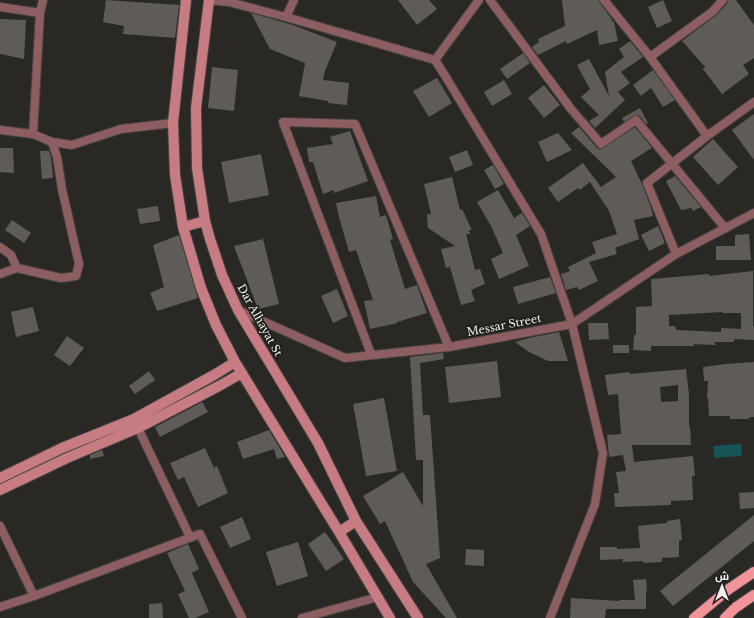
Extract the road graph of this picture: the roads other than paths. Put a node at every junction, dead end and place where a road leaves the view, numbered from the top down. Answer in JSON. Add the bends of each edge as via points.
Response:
{"nodes":[{"id":1,"x":43,"y":0,"type":"edge"},
{"id":2,"x":186,"y":0,"type":"edge"},
{"id":3,"x":209,"y":0,"type":"edge"},
{"id":4,"x":294,"y":0,"type":"edge"},
{"id":5,"x":479,"y":0,"type":"edge"},
{"id":6,"x":490,"y":0,"type":"edge"},
{"id":7,"x":604,"y":0,"type":"edge"},
{"id":8,"x":723,"y":0,"type":"edge"},
{"id":9,"x":0,"y":7,"type":"edge"},
{"id":10,"x":40,"y":13,"type":"junction"},
{"id":11,"x":286,"y":17,"type":"junction"},
{"id":12,"x":650,"y":57,"type":"junction"},
{"id":13,"x":435,"y":60,"type":"junction"},
{"id":14,"x":754,"y":102,"type":"edge"},
{"id":15,"x":173,"y":122,"type":"junction"},
{"id":16,"x":0,"y":130,"type":"edge"},
{"id":17,"x":33,"y":134,"type":"junction"},
{"id":18,"x":707,"y":136,"type":"junction"},
{"id":19,"x":52,"y":142,"type":"junction"},
{"id":20,"x":671,"y":164,"type":"junction"},
{"id":21,"x":754,"y":213,"type":"edge"},
{"id":22,"x":204,"y":221,"type":"junction"},
{"id":23,"x":183,"y":227,"type":"junction"},
{"id":24,"x":725,"y":228,"type":"junction"},
{"id":25,"x":0,"y":247,"type":"edge"},
{"id":26,"x":676,"y":254,"type":"junction"},
{"id":27,"x":17,"y":268,"type":"junction"},
{"id":28,"x":0,"y":274,"type":"edge"},
{"id":29,"x":238,"y":310,"type":"junction"},
{"id":30,"x":572,"y":324,"type":"junction"},
{"id":31,"x":449,"y":346,"type":"junction"},
{"id":32,"x":371,"y":354,"type":"junction"},
{"id":33,"x":235,"y":362,"type":"junction"},
{"id":34,"x":242,"y":373,"type":"junction"},
{"id":35,"x":138,"y":428,"type":"junction"},
{"id":36,"x":0,"y":478,"type":"edge"},
{"id":37,"x":0,"y":490,"type":"edge"},
{"id":38,"x":356,"y":521,"type":"junction"},
{"id":39,"x":0,"y":526,"type":"edge"},
{"id":40,"x":339,"y":532,"type":"junction"},
{"id":41,"x":190,"y":537,"type":"junction"},
{"id":42,"x":754,"y":572,"type":"edge"},
{"id":43,"x":754,"y":595,"type":"edge"},
{"id":44,"x":34,"y":596,"type":"junction"},
{"id":45,"x":378,"y":597,"type":"junction"},
{"id":46,"x":0,"y":607,"type":"edge"},
{"id":47,"x":242,"y":618,"type":"edge"},
{"id":48,"x":303,"y":618,"type":"edge"},
{"id":49,"x":390,"y":618,"type":"edge"},
{"id":50,"x":418,"y":618,"type":"edge"},
{"id":51,"x":550,"y":618,"type":"edge"},
{"id":52,"x":694,"y":618,"type":"edge"},
{"id":53,"x":725,"y":618,"type":"edge"}],
"edges":[{"from":1,"to":10,"type":"street"},
{"from":2,"to":15,"type":"main road"},
{"from":3,"to":11,"type":"street","via":[[229,2]]},
{"from":3,"to":22,"type":"main road","name":"Dar Alhayat St","via":[[196,108],[197,168]]},
{"from":4,"to":11,"type":"street"},
{"from":5,"to":13,"type":"street"},
{"from":6,"to":20,"type":"street","via":[[571,108],[602,144],[636,120]]},
{"from":7,"to":12,"type":"street"},
{"from":8,"to":12,"type":"street","via":[[712,12]]},
{"from":9,"to":10,"type":"street"},
{"from":10,"to":17,"type":"street"},
{"from":11,"to":13,"type":"street"},
{"from":12,"to":18,"type":"street"},
{"from":13,"to":30,"type":"street","via":[[541,234]]},
{"from":14,"to":18,"type":"street"},
{"from":15,"to":19,"type":"street","via":[[121,129],[72,145]]},
{"from":15,"to":23,"type":"main road","via":[[175,175]]},
{"from":16,"to":17,"type":"street"},
{"from":17,"to":19,"type":"street"},
{"from":18,"to":20,"type":"street"},
{"from":19,"to":27,"type":"street","via":[[79,264],[76,276],[61,278]]},
{"from":20,"to":24,"type":"street"},
{"from":20,"to":26,"type":"street","via":[[647,183]]},
{"from":21,"to":24,"type":"street","name":"Messar Street"},
{"from":22,"to":23,"type":"main road"},
{"from":22,"to":29,"type":"main road","name":"Dar Alhayat St","via":[[222,275]]},
{"from":23,"to":33,"type":"main road","via":[[201,288]]},
{"from":24,"to":26,"type":"street","name":"Messar Street"},
{"from":25,"to":27,"type":"street","via":[[11,255]]},
{"from":26,"to":30,"type":"street","name":"Messar Street"},
{"from":27,"to":28,"type":"street"},
{"from":29,"to":32,"type":"street","name":"Messar Street","via":[[345,358]]},
{"from":29,"to":38,"type":"main road","name":"Dar Alhayat St","via":[[318,443]]},
{"from":30,"to":31,"type":"street","name":"Messar Street"},
{"from":30,"to":51,"type":"street","via":[[603,453],[595,504]]},
{"from":31,"to":32,"type":"street","name":"Messar Street"},
{"from":31,"to":32,"type":"street","via":[[355,124],[283,122]]},
{"from":33,"to":34,"type":"main road"},
{"from":33,"to":36,"type":"main road","via":[[134,419],[62,448]]},
{"from":34,"to":35,"type":"main road"},
{"from":34,"to":40,"type":"main road"},
{"from":35,"to":37,"type":"main road","via":[[66,458]]},
{"from":35,"to":41,"type":"street"},
{"from":38,"to":40,"type":"main road"},
{"from":38,"to":50,"type":"main road","name":"Dar Alhayat St"},
{"from":39,"to":44,"type":"street"},
{"from":40,"to":45,"type":"main road"},
{"from":41,"to":44,"type":"street"},
{"from":41,"to":47,"type":"street","via":[[200,534]]},
{"from":42,"to":52,"type":"main road"},
{"from":43,"to":53,"type":"main road"},
{"from":44,"to":46,"type":"street"},
{"from":45,"to":48,"type":"street"},
{"from":45,"to":49,"type":"main road"}]}
